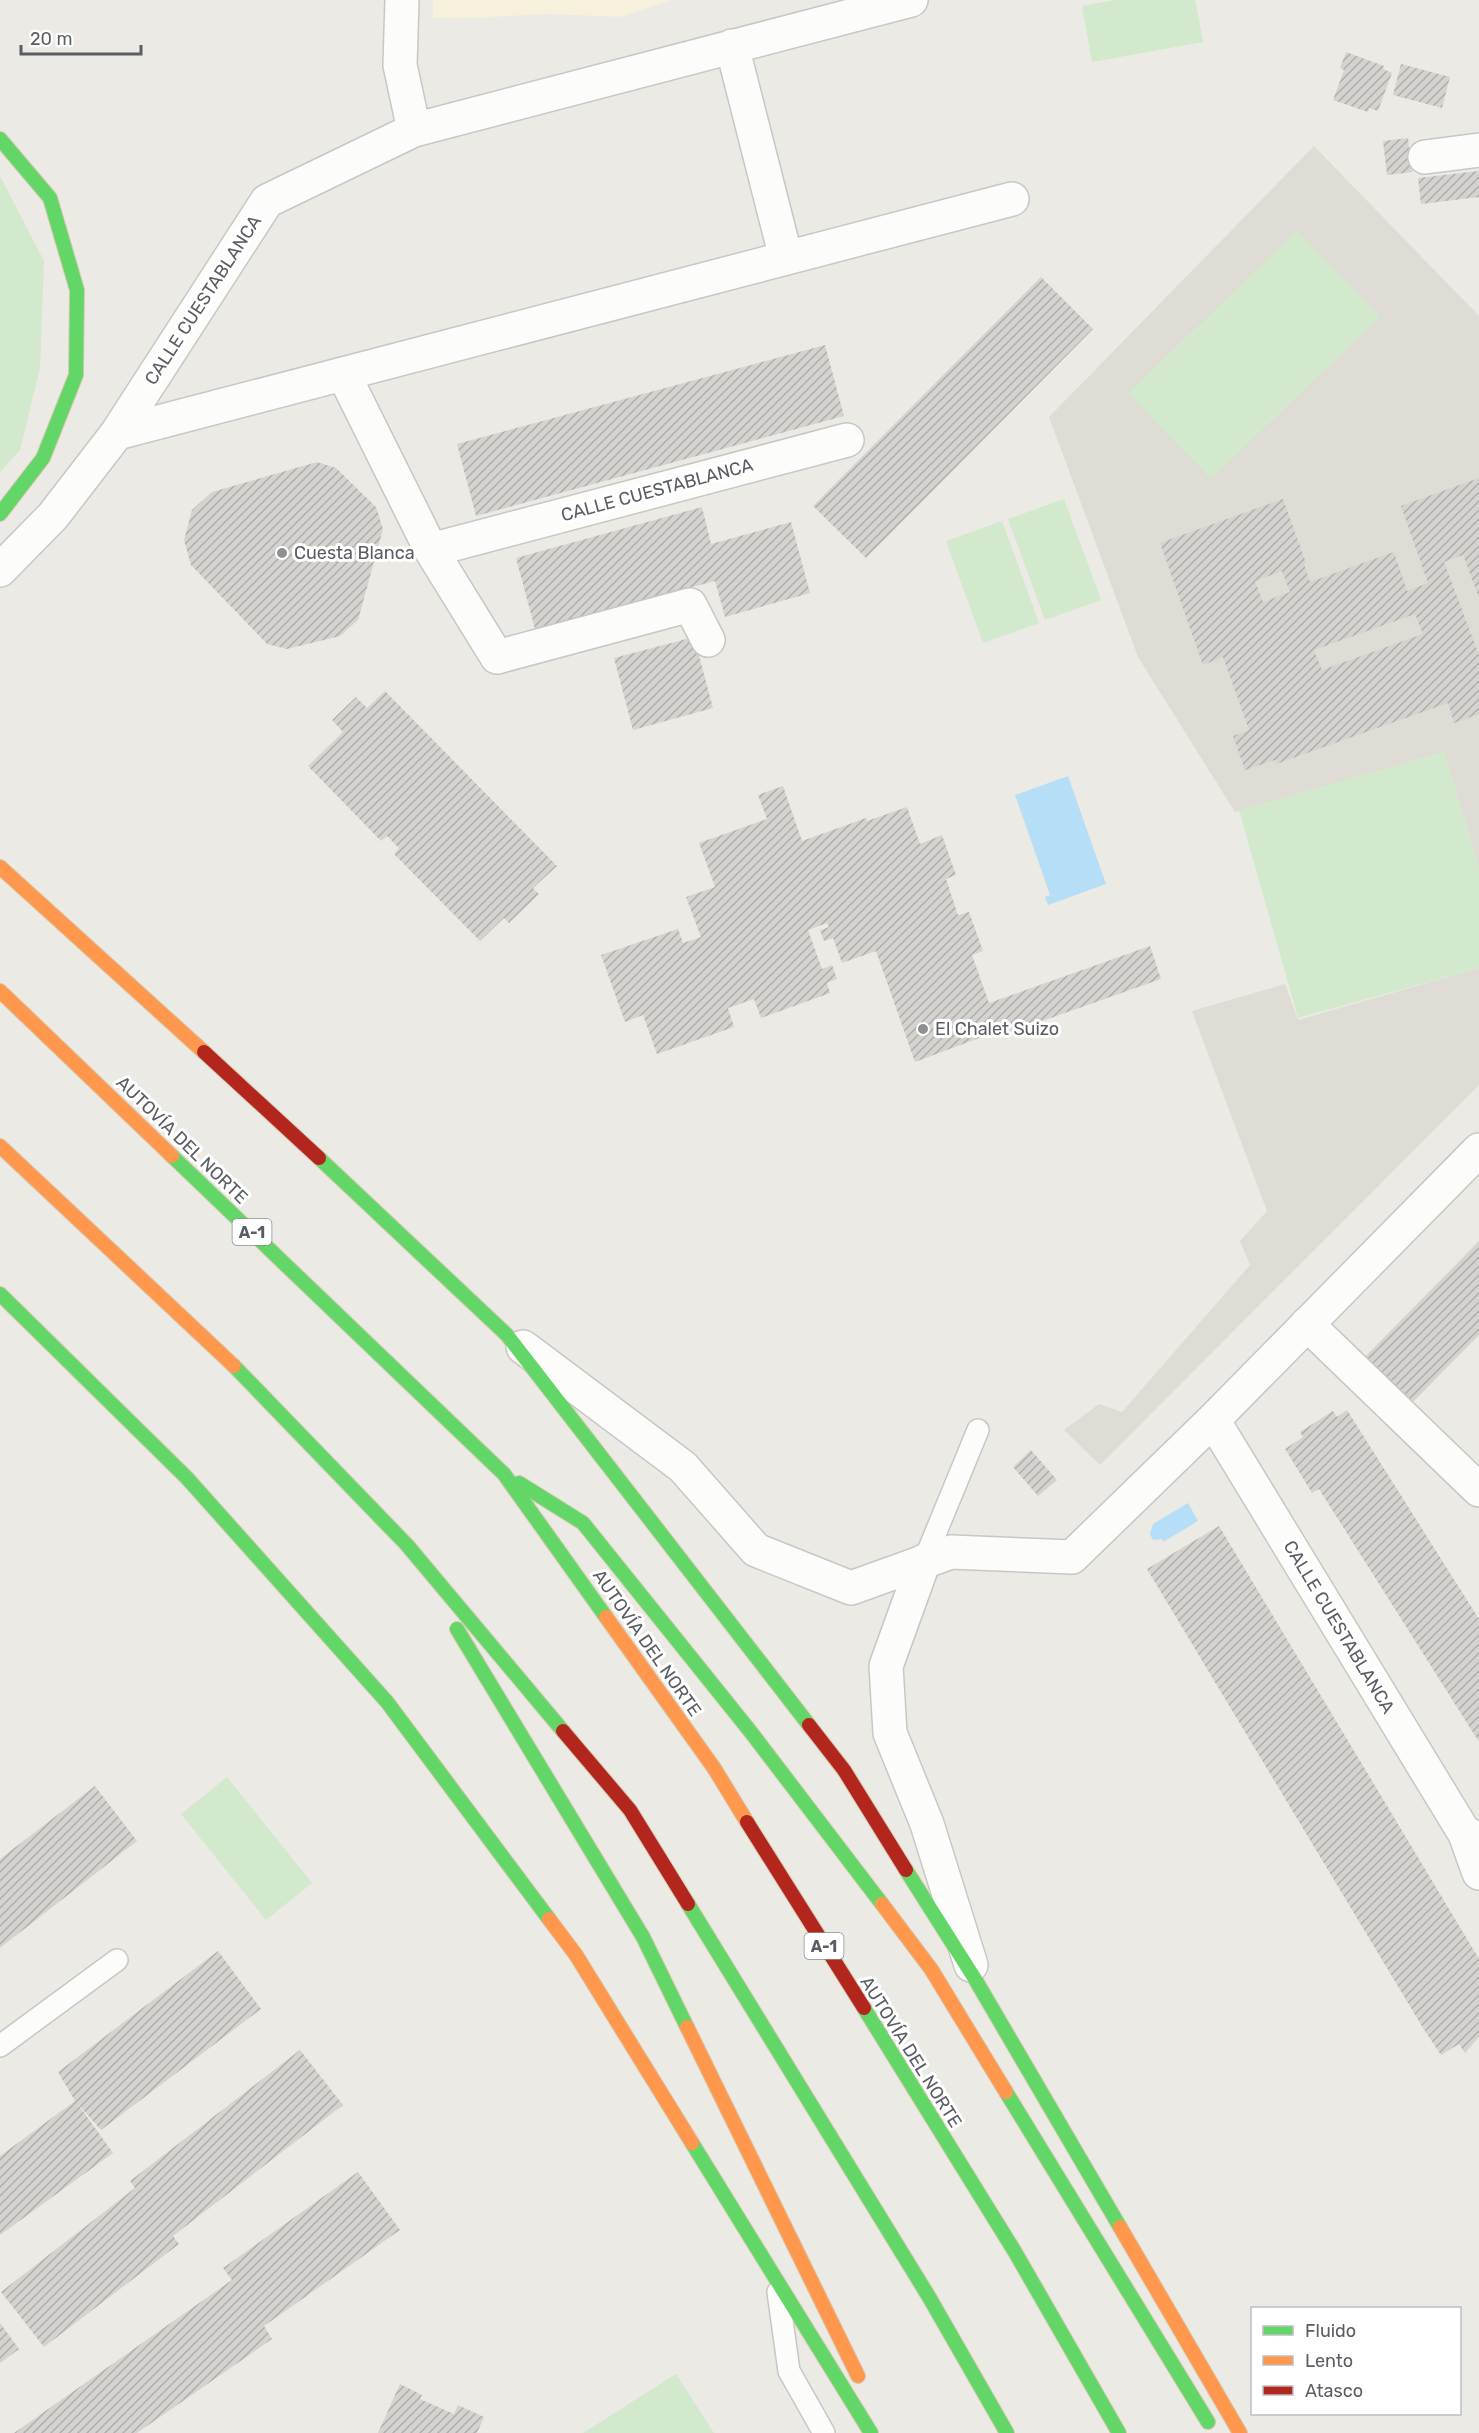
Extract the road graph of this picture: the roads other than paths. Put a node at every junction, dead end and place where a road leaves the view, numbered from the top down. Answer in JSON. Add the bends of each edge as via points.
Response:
{"nodes":[{"id":1,"x":402,"y":0,"type":"edge"},
{"id":2,"x":911,"y":0,"type":"edge"},
{"id":3,"x":732,"y":46,"type":"junction"},
{"id":4,"x":414,"y":130,"type":"junction"},
{"id":5,"x":0,"y":139,"type":"edge"},
{"id":6,"x":1479,"y":150,"type":"edge"},
{"id":7,"x":1425,"y":156,"type":"dead end"},
{"id":8,"x":1012,"y":199,"type":"dead end"},
{"id":9,"x":786,"y":258,"type":"junction"},
{"id":10,"x":344,"y":375,"type":"junction"},
{"id":11,"x":117,"y":433,"type":"junction"},
{"id":12,"x":847,"y":440,"type":"dead end"},
{"id":13,"x":0,"y":514,"type":"edge"},
{"id":14,"x":431,"y":550,"type":"junction"},
{"id":15,"x":0,"y":570,"type":"edge"},
{"id":16,"x":708,"y":640,"type":"dead end"},
{"id":17,"x":0,"y":867,"type":"edge"},
{"id":18,"x":0,"y":991,"type":"edge"},
{"id":19,"x":0,"y":1146,"type":"edge"},
{"id":20,"x":1479,"y":1150,"type":"edge"},
{"id":21,"x":0,"y":1294,"type":"edge"},
{"id":22,"x":1307,"y":1324,"type":"junction"},
{"id":23,"x":507,"y":1335,"type":"junction"},
{"id":24,"x":1212,"y":1420,"type":"junction"},
{"id":25,"x":978,"y":1430,"type":"dead end"},
{"id":26,"x":504,"y":1474,"type":"junction"},
{"id":27,"x":1479,"y":1490,"type":"edge"},
{"id":28,"x":407,"y":1545,"type":"junction"},
{"id":29,"x":924,"y":1561,"type":"junction"},
{"id":30,"x":1472,"y":1836,"type":"edge"},
{"id":31,"x":1479,"y":1874,"type":"edge"},
{"id":32,"x":117,"y":1960,"type":"dead end"},
{"id":33,"x":975,"y":1979,"type":"junction"},
{"id":34,"x":0,"y":2046,"type":"edge"},
{"id":35,"x":776,"y":2280,"type":"junction"},
{"id":36,"x":865,"y":2391,"type":"dead end"},
{"id":37,"x":875,"y":2412,"type":"dead end"},
{"id":38,"x":824,"y":2433,"type":"edge"},
{"id":39,"x":871,"y":2433,"type":"edge"},
{"id":40,"x":885,"y":2433,"type":"edge"},
{"id":41,"x":1007,"y":2433,"type":"edge"},
{"id":42,"x":1119,"y":2433,"type":"edge"},
{"id":43,"x":1215,"y":2433,"type":"edge"},
{"id":44,"x":1240,"y":2433,"type":"edge"}],
"edges":[{"from":1,"to":4,"type":"street","via":[[400,65]]},
{"from":2,"to":3,"type":"street","name":"CALLE CUESTABLANCA"},
{"from":3,"to":4,"type":"street","name":"CALLE CUESTABLANCA"},
{"from":3,"to":9,"type":"street"},
{"from":4,"to":11,"type":"street","name":"CALLE CUESTABLANCA","via":[[267,201]]},
{"from":5,"to":13,"type":"main road","via":[[50,198],[77,290],[76,375],[43,458]]},
{"from":6,"to":7,"type":"street"},
{"from":8,"to":9,"type":"street"},
{"from":9,"to":10,"type":"street"},
{"from":10,"to":11,"type":"street"},
{"from":10,"to":14,"type":"street"},
{"from":11,"to":15,"type":"street","name":"CALLE CUESTABLANCA","via":[[53,516]]},
{"from":12,"to":14,"type":"street","name":"CALLE CUESTABLANCA"},
{"from":14,"to":16,"type":"street","via":[[497,657],[690,605]]},
{"from":17,"to":23,"type":"main road"},
{"from":18,"to":26,"type":"main road","name":"AUTOVÍA DEL NORTE","number":"A-1"},
{"from":19,"to":28,"type":"main road","via":[[208,1339]]},
{"from":20,"to":22,"type":"street"},
{"from":21,"to":35,"type":"main road","via":[[187,1479],[387,1702],[576,1955]]},
{"from":22,"to":24,"type":"street"},
{"from":22,"to":27,"type":"street"},
{"from":23,"to":29,"type":"street","via":[[683,1467],[756,1550],[851,1588]]},
{"from":23,"to":33,"type":"main road","via":[[844,1770]]},
{"from":24,"to":29,"type":"street","via":[[1072,1557],[951,1552]]},
{"from":24,"to":30,"type":"street","name":"CALLE CUESTABLANCA"},
{"from":25,"to":29,"type":"lane"},
{"from":26,"to":42,"type":"main road","name":"AUTOVÍA DEL NORTE","number":"A-1","via":[[714,1768],[1015,2253]]},
{"from":26,"to":43,"type":"main road","via":[[583,1523],[750,1731],[931,1969]]},
{"from":28,"to":36,"type":"main road","via":[[643,1937]]},
{"from":28,"to":41,"type":"main road","via":[[630,1810],[929,2297]]},
{"from":29,"to":33,"type":"street","via":[[886,1666],[890,1733],[927,1824]]},
{"from":30,"to":31,"type":"street","name":"CALLE CUESTABLANCA"},
{"from":32,"to":34,"type":"lane"},
{"from":33,"to":44,"type":"main road"},
{"from":35,"to":38,"type":"lane","via":[[789,2371]]},
{"from":35,"to":39,"type":"main road"},
{"from":37,"to":40,"type":"main road"}]}
